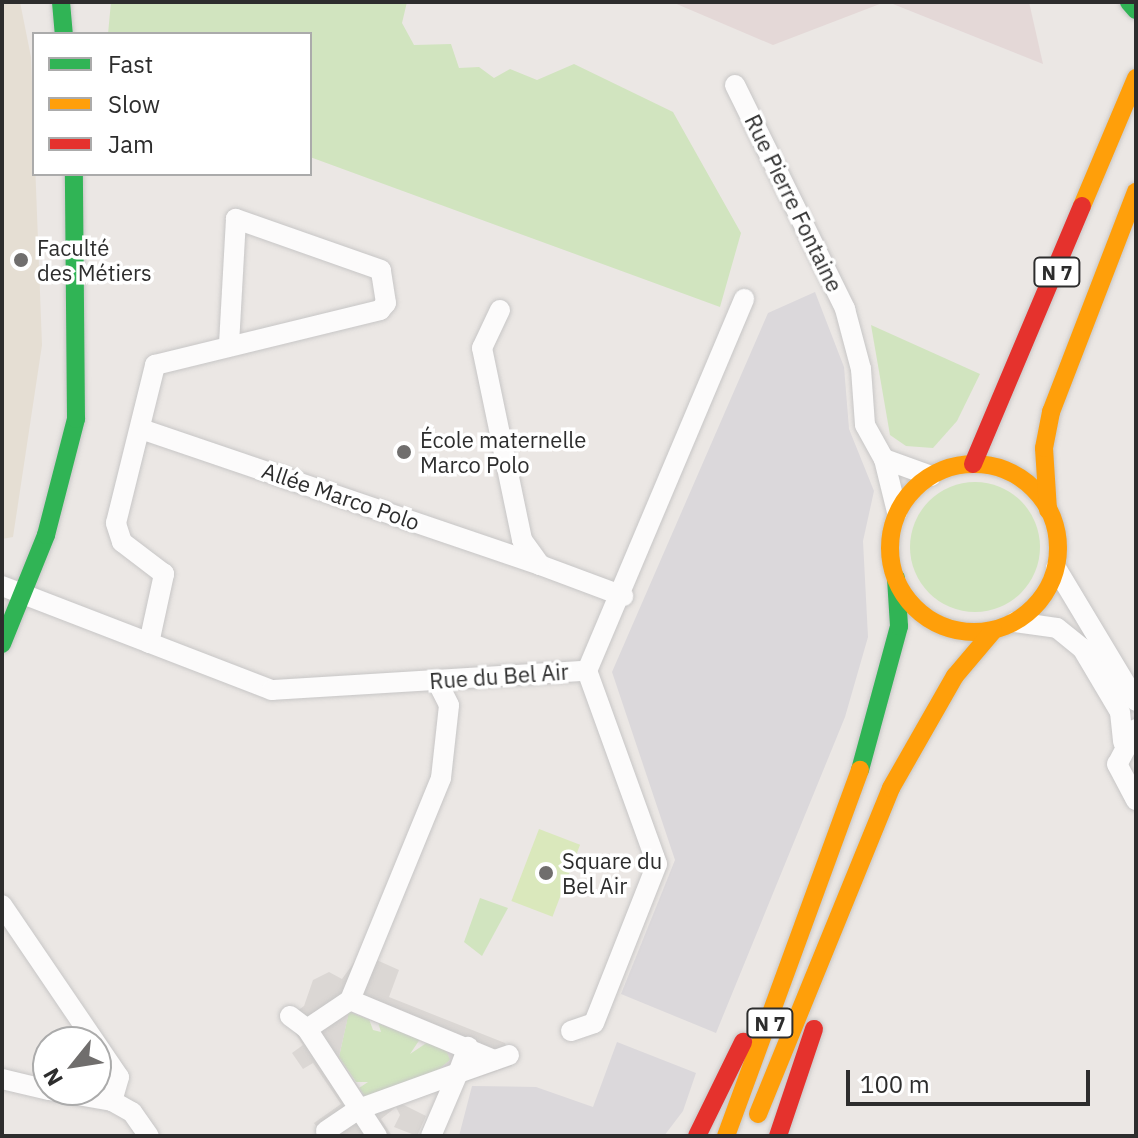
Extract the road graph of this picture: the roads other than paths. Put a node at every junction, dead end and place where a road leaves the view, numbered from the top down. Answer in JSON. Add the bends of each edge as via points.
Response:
{"nodes":[{"id":1,"x":61,"y":2,"type":"edge"},
{"id":2,"x":1129,"y":2,"type":"edge"},
{"id":3,"x":1136,"y":10,"type":"edge"},
{"id":4,"x":64,"y":32,"type":"edge"},
{"id":5,"x":1136,"y":78,"type":"edge"},
{"id":6,"x":735,"y":85,"type":"dead end"},
{"id":7,"x":74,"y":176,"type":"edge"},
{"id":8,"x":1136,"y":192,"type":"edge"},
{"id":9,"x":744,"y":299,"type":"dead end"},
{"id":10,"x":500,"y":310,"type":"dead end"},
{"id":11,"x":229,"y":343,"type":"junction"},
{"id":12,"x":141,"y":429,"type":"junction"},
{"id":13,"x":884,"y":459,"type":"junction"},
{"id":14,"x":973,"y":464,"type":"junction"},
{"id":15,"x":931,"y":476,"type":"junction"},
{"id":16,"x":1048,"y":510,"type":"junction"},
{"id":17,"x":897,"y":512,"type":"junction"},
{"id":18,"x":540,"y":565,"type":"junction"},
{"id":19,"x":1056,"y":568,"type":"junction"},
{"id":20,"x":896,"y":578,"type":"junction"},
{"id":21,"x":2,"y":586,"type":"edge"},
{"id":22,"x":26,"y":595,"type":"junction"},
{"id":23,"x":623,"y":596,"type":"junction"},
{"id":24,"x":1015,"y":622,"type":"junction"},
{"id":25,"x":993,"y":631,"type":"junction"},
{"id":26,"x":149,"y":643,"type":"junction"},
{"id":27,"x":2,"y":644,"type":"edge"},
{"id":28,"x":587,"y":671,"type":"junction"},
{"id":29,"x":436,"y":680,"type":"junction"},
{"id":30,"x":1136,"y":701,"type":"edge"},
{"id":31,"x":1130,"y":736,"type":"edge"},
{"id":32,"x":1136,"y":800,"type":"edge"},
{"id":33,"x":2,"y":905,"type":"edge"},
{"id":34,"x":811,"y":908,"type":"junction"},
{"id":35,"x":836,"y":926,"type":"junction"},
{"id":36,"x":350,"y":1000,"type":"junction"},
{"id":37,"x":290,"y":1016,"type":"dead end"},
{"id":38,"x":88,"y":1026,"type":"edge"},
{"id":39,"x":307,"y":1029,"type":"junction"},
{"id":40,"x":571,"y":1031,"type":"dead end"},
{"id":41,"x":468,"y":1047,"type":"junction"},
{"id":42,"x":112,"y":1060,"type":"edge"},
{"id":43,"x":458,"y":1073,"type":"junction"},
{"id":44,"x":2,"y":1079,"type":"edge"},
{"id":45,"x":32,"y":1086,"type":"edge"},
{"id":46,"x":112,"y":1101,"type":"joint"},
{"id":47,"x":359,"y":1109,"type":"junction"},
{"id":48,"x":324,"y":1129,"type":"edge"},
{"id":49,"x":149,"y":1136,"type":"edge"},
{"id":50,"x":377,"y":1136,"type":"edge"},
{"id":51,"x":431,"y":1136,"type":"edge"},
{"id":52,"x":697,"y":1136,"type":"edge"},
{"id":53,"x":726,"y":1136,"type":"edge"},
{"id":54,"x":749,"y":1136,"type":"edge"},
{"id":55,"x":778,"y":1136,"type":"edge"}],
"edges":[{"from":1,"to":4,"type":"main road"},
{"from":2,"to":3,"type":"main road"},
{"from":5,"to":14,"type":"main road","number":"N 7"},
{"from":6,"to":13,"type":"street","name":"Rue Pierre Fontaine","via":[[821,249],[861,369],[865,425]]},
{"from":7,"to":22,"type":"main road","via":[[79,394],[65,468]]},
{"from":8,"to":16,"type":"main road","number":"N 7","via":[[1051,412],[1044,448]]},
{"from":9,"to":23,"type":"street","name":"Rue du Bel Air"},
{"from":10,"to":18,"type":"street","via":[[482,348],[522,540]]},
{"from":11,"to":11,"type":"street","via":[[380,310],[386,303],[381,270],[236,219]]},
{"from":11,"to":12,"type":"street","via":[[155,365]]},
{"from":12,"to":18,"type":"street","name":"Allée Marco Polo"},
{"from":12,"to":26,"type":"street","via":[[116,523],[122,542],[164,574]]},
{"from":13,"to":15,"type":"street"},
{"from":13,"to":17,"type":"street","name":"Rue Pierre Fontaine"},
{"from":14,"to":15,"type":"main road"},
{"from":14,"to":16,"type":"main road","via":[[1018,478]]},
{"from":15,"to":17,"type":"main road"},
{"from":16,"to":19,"type":"main road"},
{"from":17,"to":20,"type":"main road","via":[[891,537]]},
{"from":18,"to":23,"type":"street","name":"Allée Marco Polo"},
{"from":19,"to":24,"type":"main road","via":[[1047,589]]},
{"from":19,"to":30,"type":"street"},
{"from":20,"to":25,"type":"main road","via":[[907,599],[944,627]]},
{"from":20,"to":34,"type":"main road","number":"N 7","via":[[899,626],[885,696]]},
{"from":21,"to":22,"type":"street","name":"Rue du Bel Air"},
{"from":22,"to":26,"type":"street","name":"Rue du Bel Air"},
{"from":22,"to":27,"type":"main road"},
{"from":23,"to":28,"type":"street","name":"Rue du Bel Air"},
{"from":24,"to":25,"type":"main road"},
{"from":24,"to":31,"type":"street","via":[[1057,628],[1082,648]]},
{"from":25,"to":35,"type":"main road","number":"N 7","via":[[955,676],[891,788]]},
{"from":26,"to":29,"type":"street","name":"Rue du Bel Air","via":[[272,690]]},
{"from":28,"to":29,"type":"street","name":"Rue du Bel Air"},
{"from":28,"to":40,"type":"street","via":[[657,864],[594,1023]]},
{"from":29,"to":36,"type":"street","via":[[449,705],[441,778]]},
{"from":31,"to":32,"type":"street","via":[[1118,775]]},
{"from":33,"to":38,"type":"street"},
{"from":34,"to":52,"type":"main road","via":[[791,932]]},
{"from":34,"to":53,"type":"main road","number":"N 7"},
{"from":35,"to":54,"type":"main road","number":"N 7"},
{"from":35,"to":55,"type":"main road","via":[[838,952]]},
{"from":36,"to":39,"type":"street"},
{"from":36,"to":41,"type":"street"},
{"from":37,"to":39,"type":"street"},
{"from":39,"to":47,"type":"street"},
{"from":41,"to":43,"type":"street"},
{"from":41,"to":43,"type":"street","via":[[501,1058]]},
{"from":42,"to":46,"type":"street"},
{"from":43,"to":47,"type":"street"},
{"from":43,"to":51,"type":"street"},
{"from":44,"to":45,"type":"street"},
{"from":46,"to":49,"type":"street","via":[[132,1112]]},
{"from":47,"to":48,"type":"street"},
{"from":47,"to":50,"type":"street"}]}
